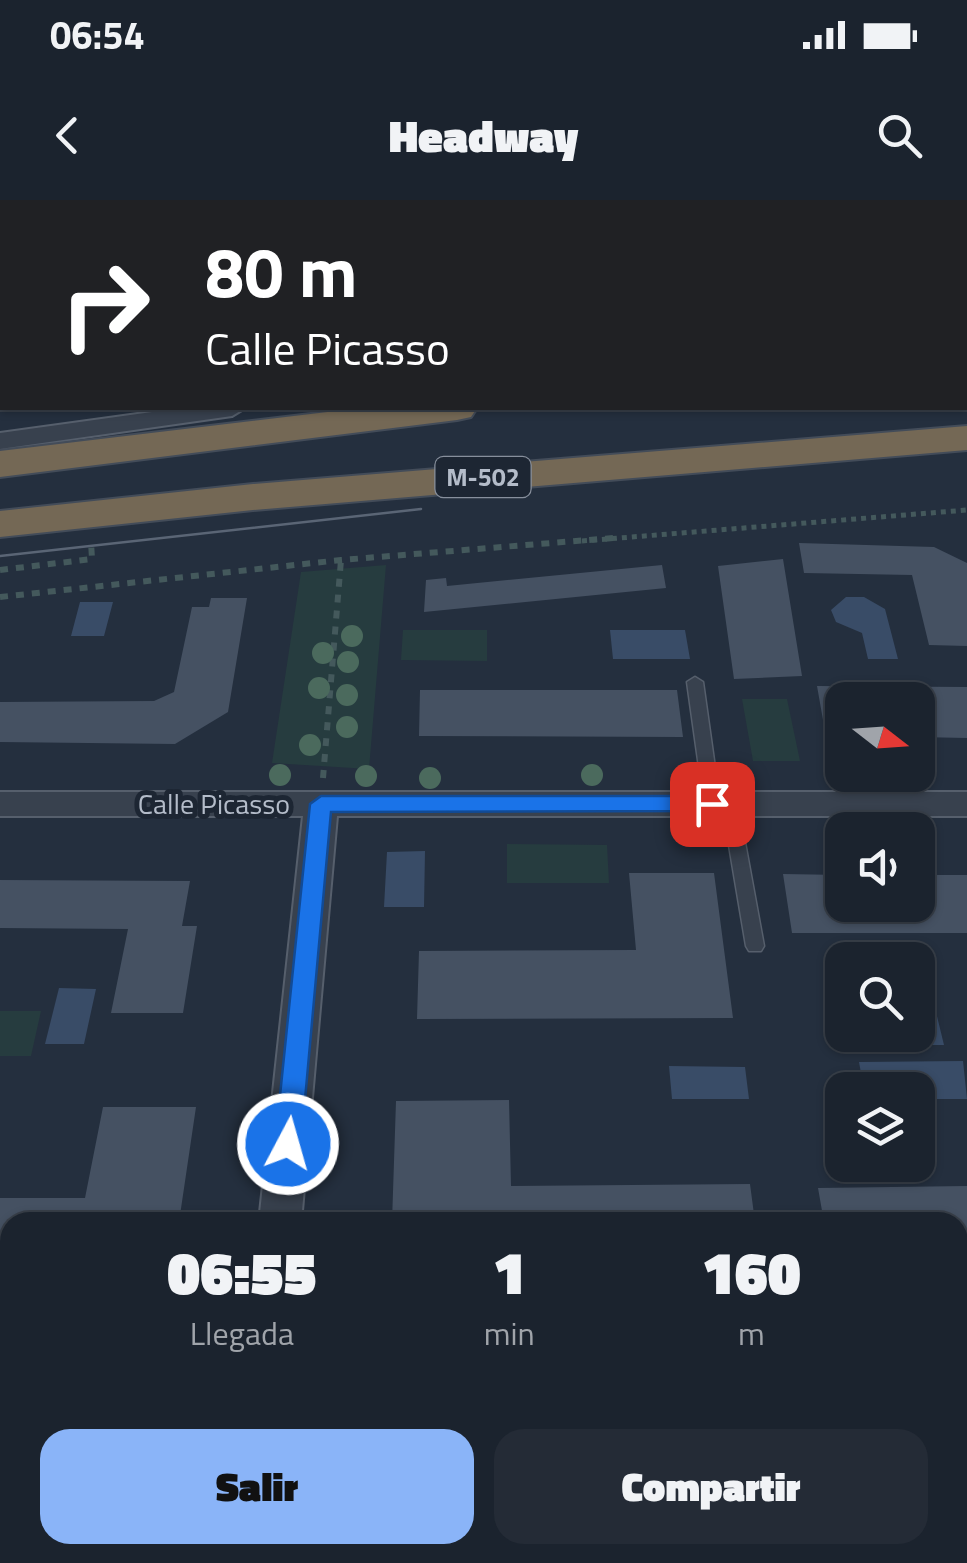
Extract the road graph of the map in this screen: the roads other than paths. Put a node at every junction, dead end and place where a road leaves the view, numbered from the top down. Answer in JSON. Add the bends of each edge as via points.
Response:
{"nodes":[{"id":1,"x":198,"y":410,"type":"edge"},
{"id":2,"x":441,"y":410,"type":"edge"},
{"id":3,"x":131,"y":414,"type":"edge"},
{"id":4,"x":967,"y":438,"type":"edge"},
{"id":5,"x":0,"y":441,"type":"edge"},
{"id":6,"x":0,"y":464,"type":"edge"},
{"id":7,"x":0,"y":524,"type":"edge"},
{"id":8,"x":695,"y":682,"type":"dead end"},
{"id":9,"x":0,"y":804,"type":"edge"},
{"id":10,"x":321,"y":804,"type":"junction"},
{"id":11,"x":721,"y":804,"type":"junction"},
{"id":12,"x":967,"y":804,"type":"edge"},
{"id":13,"x":754,"y":946,"type":"dead end"},
{"id":14,"x":281,"y":1212,"type":"edge"}],
"edges":[{"from":1,"to":3,"type":"street"},
{"from":2,"to":6,"type":"highway"},
{"from":3,"to":5,"type":"street"},
{"from":4,"to":7,"type":"highway","number":"M-502"},
{"from":8,"to":11,"type":"lane"},
{"from":9,"to":10,"type":"street","name":"Calle Picasso"},
{"from":10,"to":11,"type":"street","name":"Calle Picasso"},
{"from":10,"to":14,"type":"street"},
{"from":11,"to":12,"type":"street","name":"Calle Picasso"},
{"from":11,"to":13,"type":"lane"}]}
